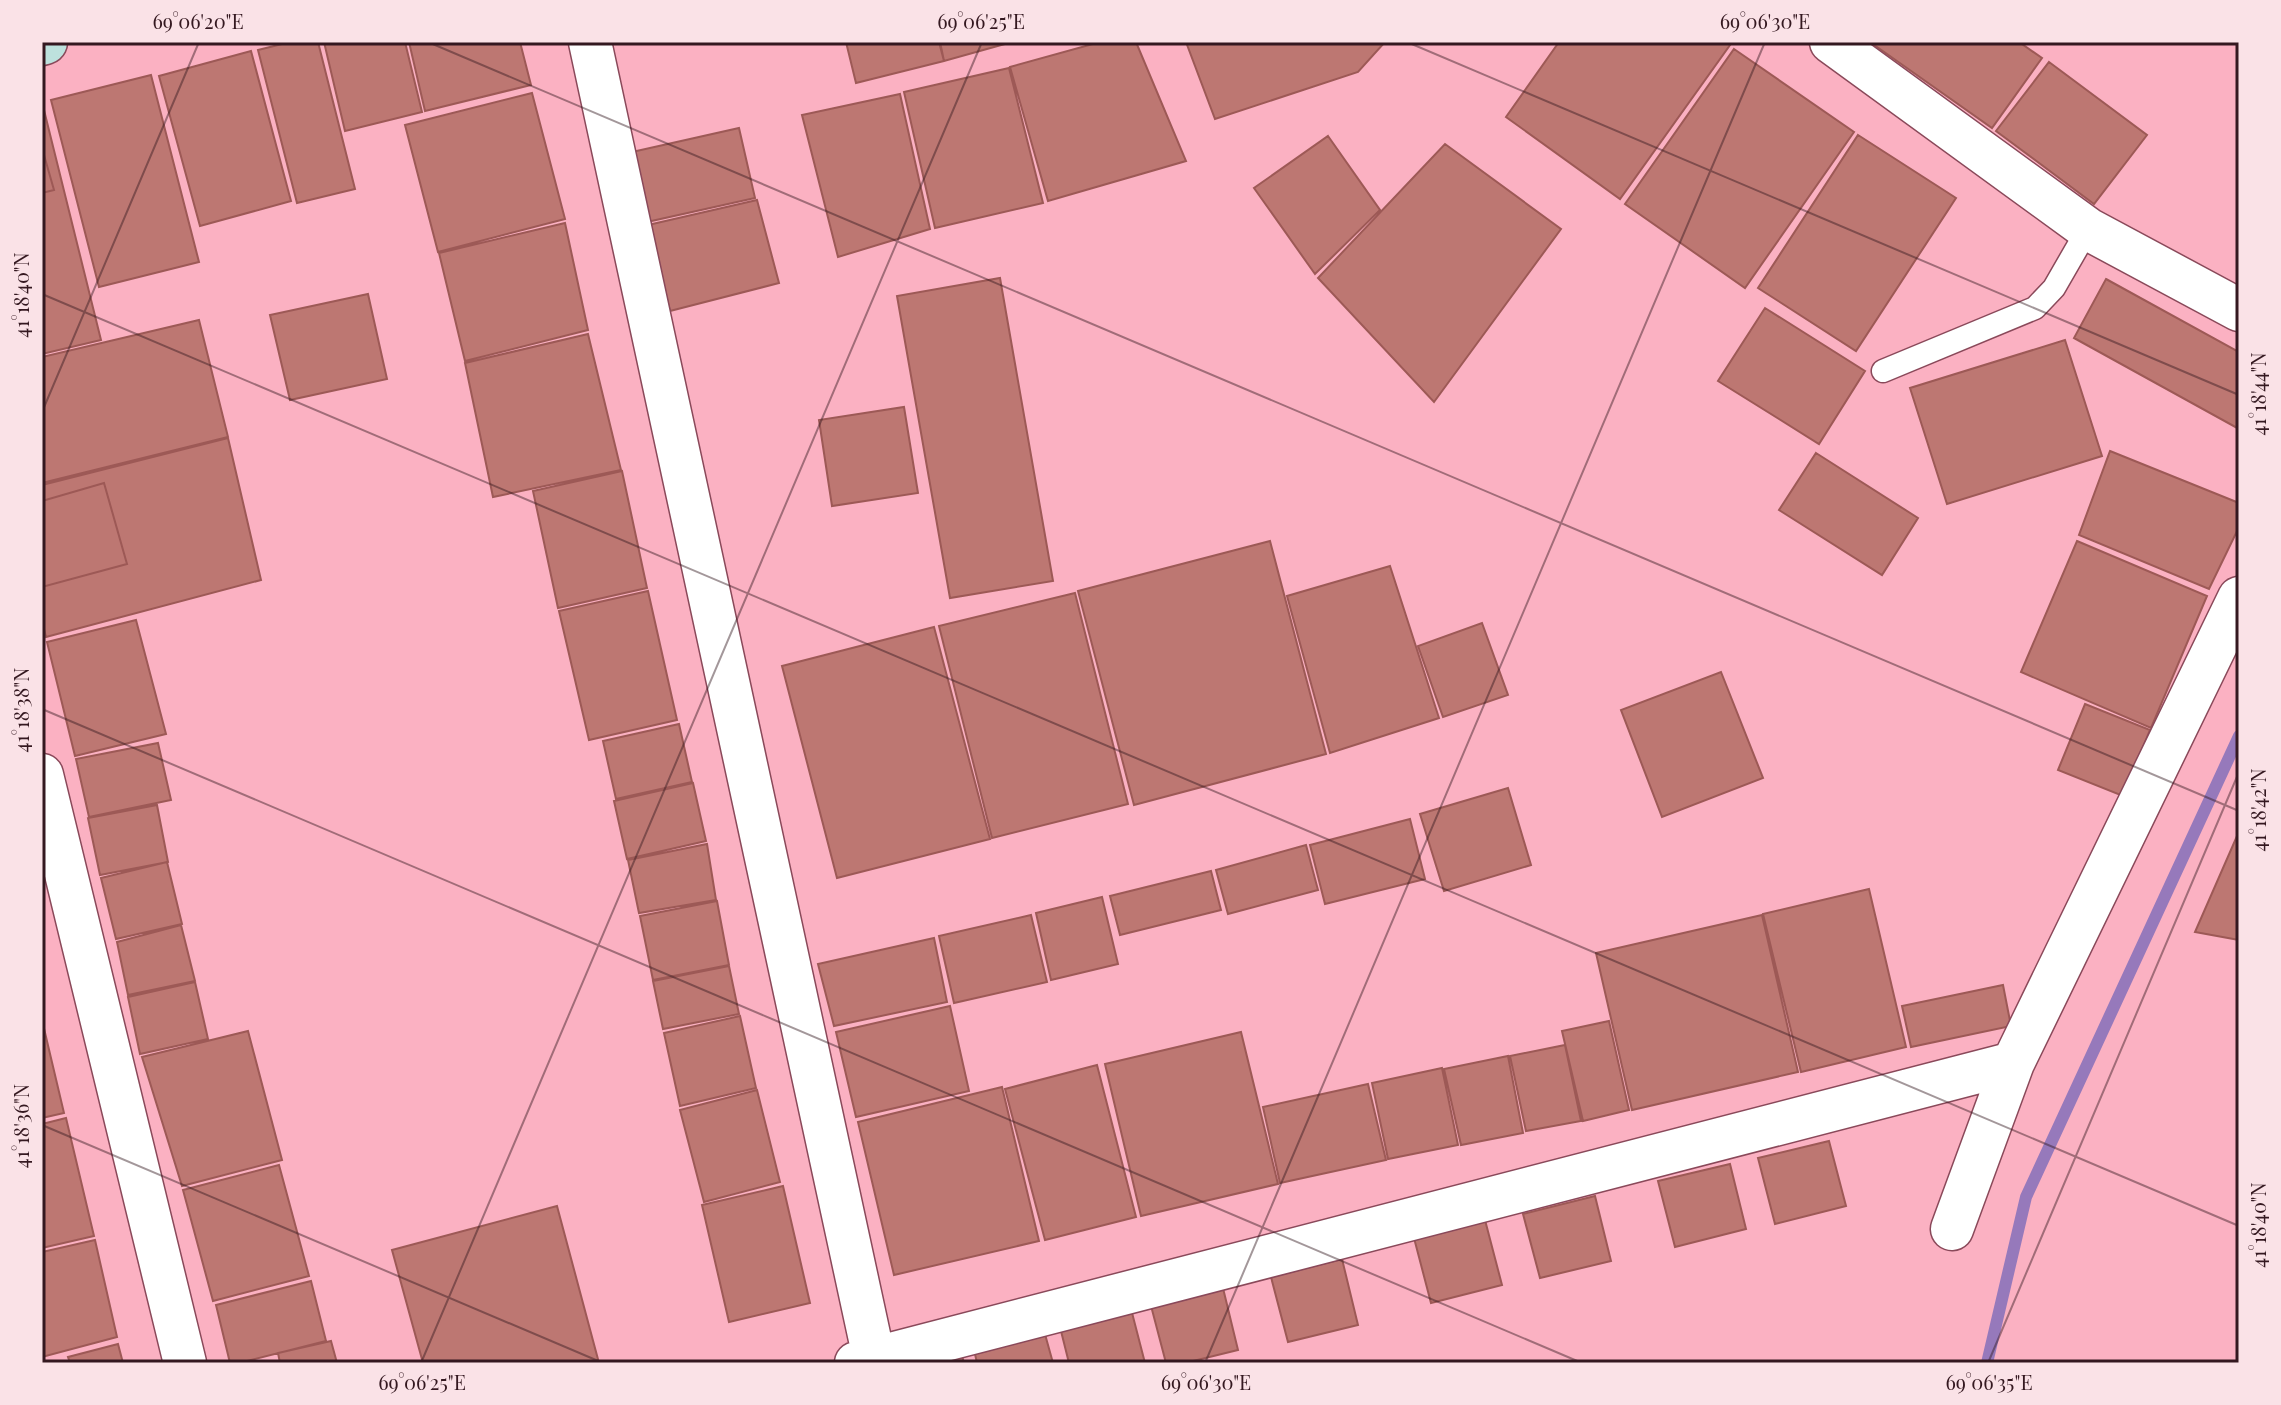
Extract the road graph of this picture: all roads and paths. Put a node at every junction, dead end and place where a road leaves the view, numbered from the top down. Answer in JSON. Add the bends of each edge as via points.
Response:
{"nodes":[{"id":1,"x":590,"y":42,"type":"edge"},
{"id":2,"x":1831,"y":42,"type":"edge"},
{"id":3,"x":2088,"y":229,"type":"junction"},
{"id":4,"x":2239,"y":310,"type":"edge"},
{"id":5,"x":1883,"y":371,"type":"dead end"},
{"id":6,"x":2239,"y":598,"type":"edge"},
{"id":7,"x":42,"y":775,"type":"edge"},
{"id":8,"x":2013,"y":1063,"type":"junction"},
{"id":9,"x":1952,"y":1229,"type":"dead end"},
{"id":10,"x":865,"y":1361,"type":"edge"},
{"id":11,"x":185,"y":1363,"type":"edge"}],
"edges":[{"from":1,"to":10,"type":"street"},
{"from":2,"to":3,"type":"street"},
{"from":3,"to":4,"type":"street"},
{"from":3,"to":5,"type":"lane","via":[[2054,288],[2035,308]]},
{"from":6,"to":8,"type":"street"},
{"from":7,"to":11,"type":"street"},
{"from":8,"to":9,"type":"street"},
{"from":8,"to":10,"type":"street"}]}
